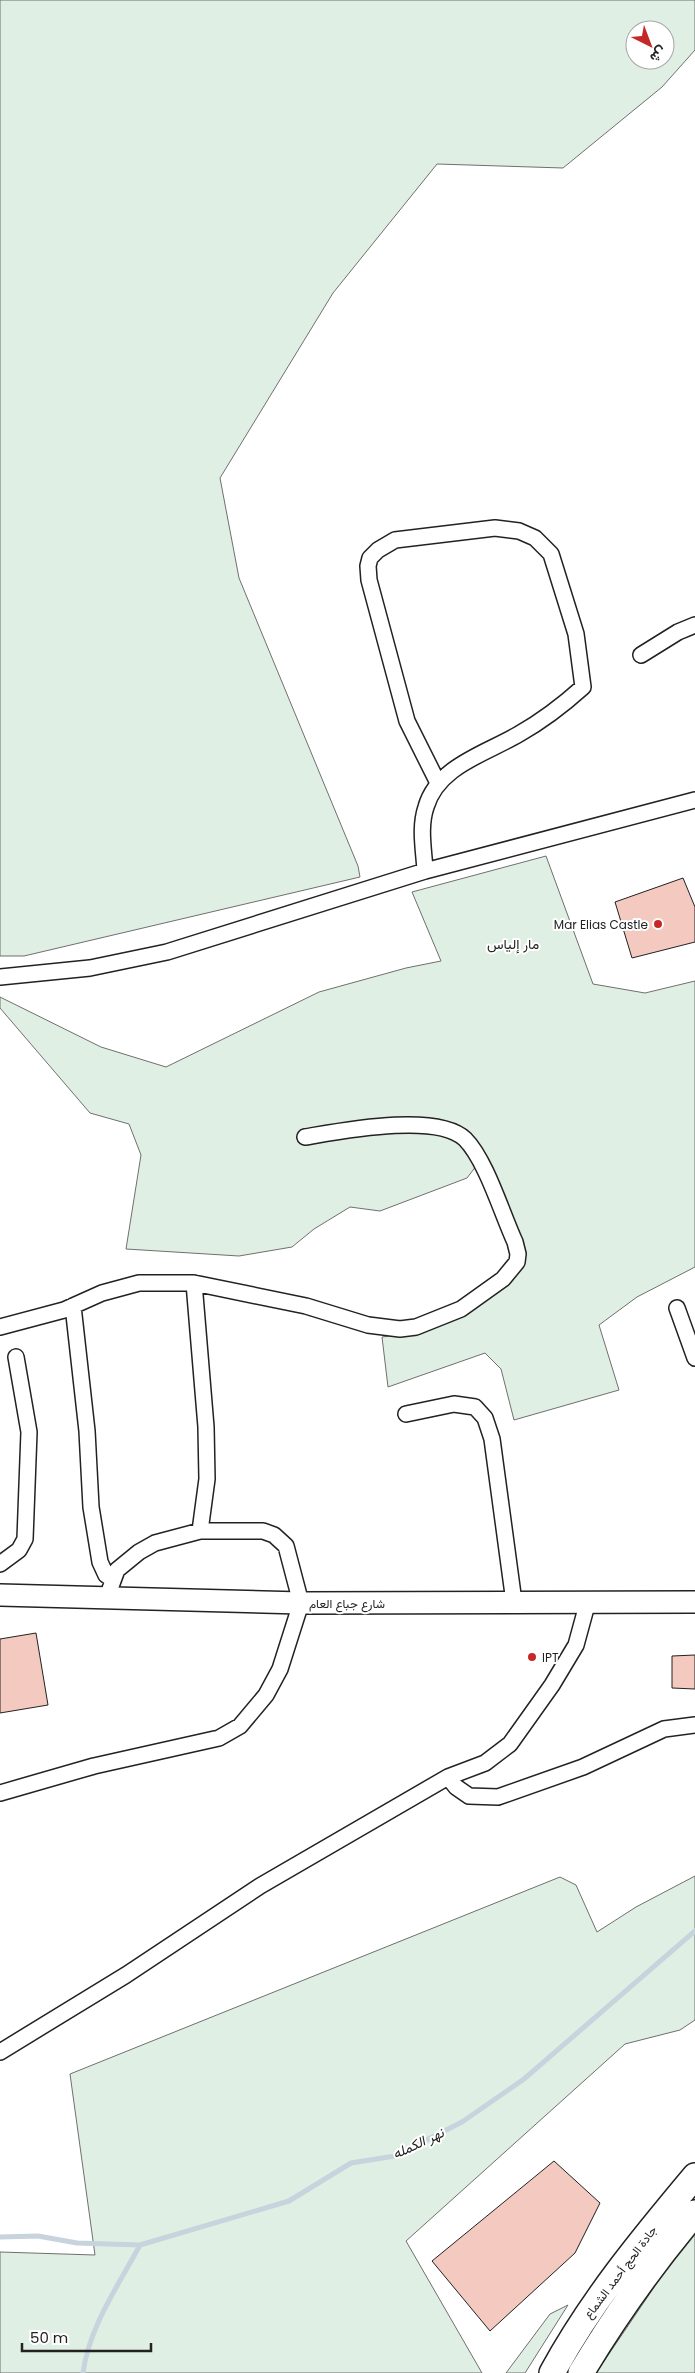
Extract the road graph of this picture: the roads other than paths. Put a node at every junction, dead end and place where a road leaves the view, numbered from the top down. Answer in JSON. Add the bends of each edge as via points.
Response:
{"nodes":[{"id":1,"x":695,"y":625,"type":"edge"},
{"id":2,"x":641,"y":654,"type":"dead end"},
{"id":3,"x":438,"y":783,"type":"junction"},
{"id":4,"x":695,"y":800,"type":"edge"},
{"id":5,"x":425,"y":871,"type":"junction"},
{"id":6,"x":0,"y":977,"type":"edge"},
{"id":7,"x":305,"y":1137,"type":"dead end"},
{"id":8,"x":194,"y":1283,"type":"junction"},
{"id":9,"x":73,"y":1306,"type":"junction"},
{"id":10,"x":677,"y":1308,"type":"dead end"},
{"id":11,"x":0,"y":1327,"type":"edge"},
{"id":12,"x":16,"y":1357,"type":"dead end"},
{"id":13,"x":695,"y":1358,"type":"edge"},
{"id":14,"x":406,"y":1414,"type":"dead end"},
{"id":15,"x":200,"y":1531,"type":"junction"},
{"id":16,"x":0,"y":1564,"type":"edge"},
{"id":17,"x":110,"y":1589,"type":"junction"},
{"id":18,"x":0,"y":1595,"type":"edge"},
{"id":19,"x":588,"y":1601,"type":"junction"},
{"id":20,"x":514,"y":1602,"type":"junction"},
{"id":21,"x":695,"y":1602,"type":"edge"},
{"id":22,"x":301,"y":1603,"type":"junction"},
{"id":23,"x":695,"y":1725,"type":"edge"},
{"id":24,"x":448,"y":1777,"type":"junction"},
{"id":25,"x":0,"y":1793,"type":"edge"},
{"id":26,"x":0,"y":2052,"type":"edge"},
{"id":27,"x":695,"y":2176,"type":"edge"},
{"id":28,"x":695,"y":2213,"type":"edge"},
{"id":29,"x":552,"y":2373,"type":"edge"},
{"id":30,"x":581,"y":2373,"type":"edge"}],
"edges":[{"from":1,"to":2,"type":"street"},
{"from":3,"to":3,"type":"street","via":[[460,765],[564,705],[583,687],[576,634],[551,554],[535,538],[519,531],[494,528],[395,540],[370,558],[369,580],[407,721]]},
{"from":3,"to":5,"type":"street","via":[[426,806],[422,824]]},
{"from":4,"to":5,"type":"street"},
{"from":5,"to":6,"type":"street","via":[[167,952],[90,968]]},
{"from":7,"to":8,"type":"street","via":[[421,1124],[455,1131],[465,1139],[479,1160],[515,1242],[517,1262],[503,1279],[461,1309],[416,1327],[400,1329],[368,1326],[306,1306]]},
{"from":8,"to":9,"type":"street","via":[[138,1283],[102,1293]]},
{"from":8,"to":15,"type":"street","via":[[206,1427],[207,1479]]},
{"from":9,"to":11,"type":"street"},
{"from":9,"to":17,"type":"street","via":[[87,1431],[91,1507],[100,1562]]},
{"from":10,"to":13,"type":"street"},
{"from":12,"to":16,"type":"street","via":[[29,1432],[25,1539],[19,1550]]},
{"from":14,"to":20,"type":"street","via":[[454,1404],[475,1407],[485,1418],[492,1439]]},
{"from":15,"to":17,"type":"street","via":[[155,1543],[139,1552],[117,1570]]},
{"from":15,"to":22,"type":"street","via":[[263,1531],[282,1540],[290,1555]]},
{"from":17,"to":18,"type":"main road","name":"شارع جباع العام"},
{"from":17,"to":22,"type":"main road","name":"شارع جباع العام"},
{"from":19,"to":20,"type":"main road","name":"شارع جباع العام"},
{"from":19,"to":21,"type":"main road","name":"شارع جباع العام"},
{"from":19,"to":24,"type":"street","via":[[576,1645],[510,1744],[485,1763]]},
{"from":20,"to":22,"type":"main road","name":"شارع جباع العام"},
{"from":22,"to":25,"type":"street","via":[[280,1669],[266,1695],[240,1726],[219,1738],[94,1766]]},
{"from":23,"to":24,"type":"street","via":[[664,1729],[584,1767],[498,1797],[469,1796],[456,1788]]},
{"from":24,"to":26,"type":"street","via":[[260,1886],[126,1975]]},
{"from":27,"to":29,"type":"main road","name":"جادة الحج أحمد الشماع","via":[[590,2310]]},
{"from":28,"to":30,"type":"main road","name":"جادة الحج أحمد الشماع","via":[[646,2272]]}]}
